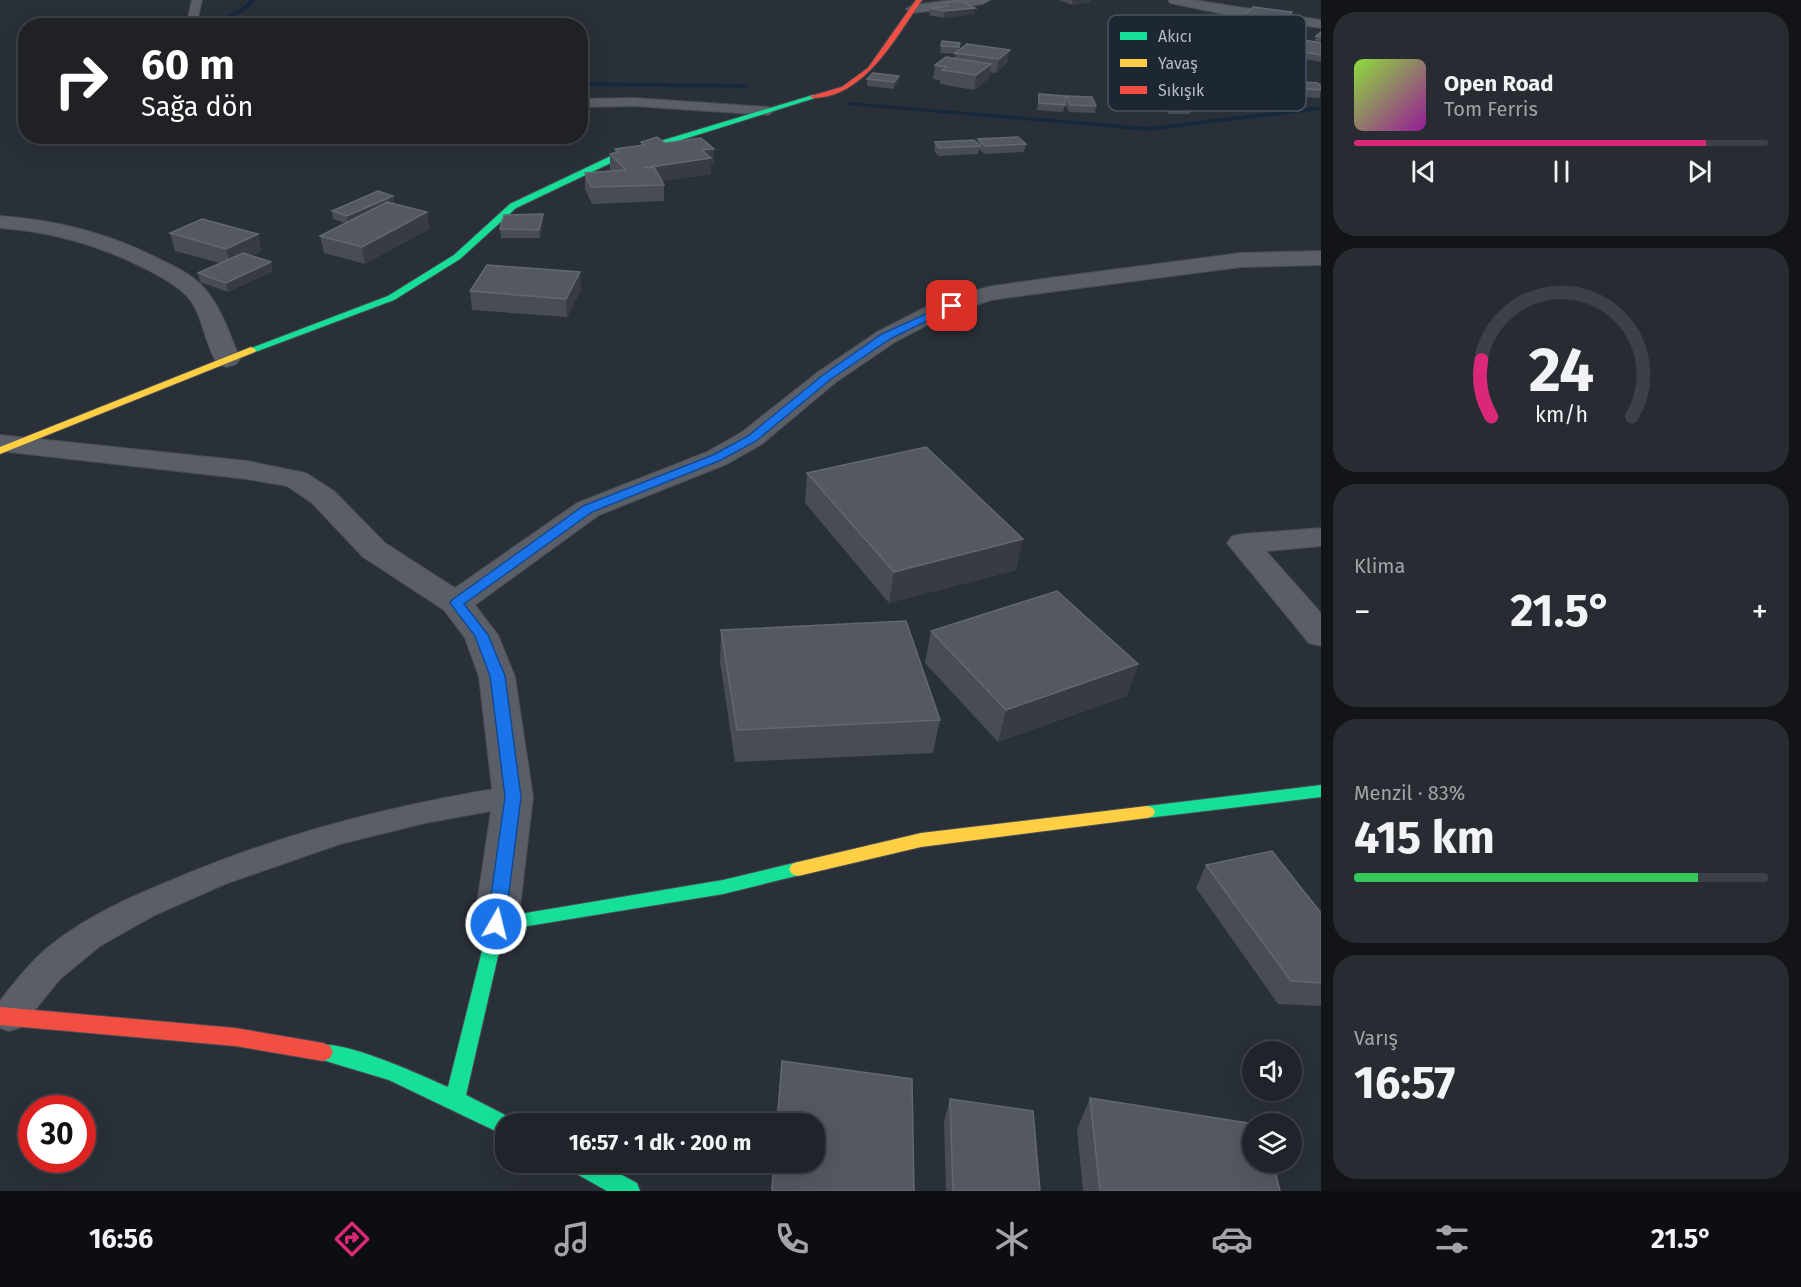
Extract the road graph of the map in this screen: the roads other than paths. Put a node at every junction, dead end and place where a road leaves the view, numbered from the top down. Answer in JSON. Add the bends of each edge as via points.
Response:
{"nodes":[{"id":1,"x":197,"y":0,"type":"edge"},
{"id":2,"x":983,"y":0,"type":"edge"},
{"id":3,"x":1174,"y":0,"type":"edge"},
{"id":4,"x":916,"y":4,"type":"edge"},
{"id":5,"x":1259,"y":15,"type":"edge"},
{"id":6,"x":193,"y":18,"type":"edge"},
{"id":7,"x":1306,"y":22,"type":"edge"},
{"id":8,"x":1321,"y":24,"type":"edge"},
{"id":9,"x":588,"y":103,"type":"edge"},
{"id":10,"x":768,"y":111,"type":"junction"},
{"id":11,"x":6,"y":225,"type":"edge"},
{"id":12,"x":1321,"y":258,"type":"edge"},
{"id":13,"x":227,"y":359,"type":"junction"},
{"id":14,"x":6,"y":446,"type":"edge"},
{"id":15,"x":1321,"y":537,"type":"edge"},
{"id":16,"x":456,"y":603,"type":"junction"},
{"id":17,"x":1321,"y":635,"type":"edge"},
{"id":18,"x":1321,"y":791,"type":"edge"},
{"id":19,"x":513,"y":797,"type":"junction"},
{"id":20,"x":496,"y":924,"type":"junction"},
{"id":21,"x":3,"y":1022,"type":"edge"},
{"id":22,"x":456,"y":1100,"type":"junction"},
{"id":23,"x":495,"y":1120,"type":"edge"},
{"id":24,"x":595,"y":1173,"type":"edge"},
{"id":25,"x":629,"y":1191,"type":"edge"}],
"edges":[{"from":1,"to":6,"type":"lane"},
{"from":2,"to":4,"type":"street"},
{"from":3,"to":5,"type":"street"},
{"from":4,"to":10,"type":"street","via":[[870,69],[844,88]]},
{"from":7,"to":8,"type":"street"},
{"from":9,"to":10,"type":"lane"},
{"from":10,"to":13,"type":"street","via":[[614,158],[513,206],[457,256],[391,298]]},
{"from":11,"to":13,"type":"street","via":[[60,229],[99,239],[180,279],[198,295]]},
{"from":12,"to":16,"type":"street","via":[[1241,260],[1057,284],[987,294],[934,312],[886,337],[837,370],[752,438],[717,458],[588,509]]},
{"from":13,"to":14,"type":"street"},
{"from":14,"to":16,"type":"street","via":[[247,470],[296,479],[323,497],[374,550]]},
{"from":15,"to":17,"type":"street","via":[[1243,543]]},
{"from":16,"to":19,"type":"street","via":[[481,635],[497,676]]},
{"from":18,"to":20,"type":"street","via":[[921,840],[723,887]]},
{"from":19,"to":20,"type":"street"},
{"from":19,"to":21,"type":"lane","via":[[447,807],[314,839],[195,883],[97,930],[33,984]]},
{"from":20,"to":22,"type":"street"},
{"from":21,"to":22,"type":"street","via":[[235,1038],[351,1057]]},
{"from":22,"to":23,"type":"street"},
{"from":24,"to":25,"type":"street"}]}
